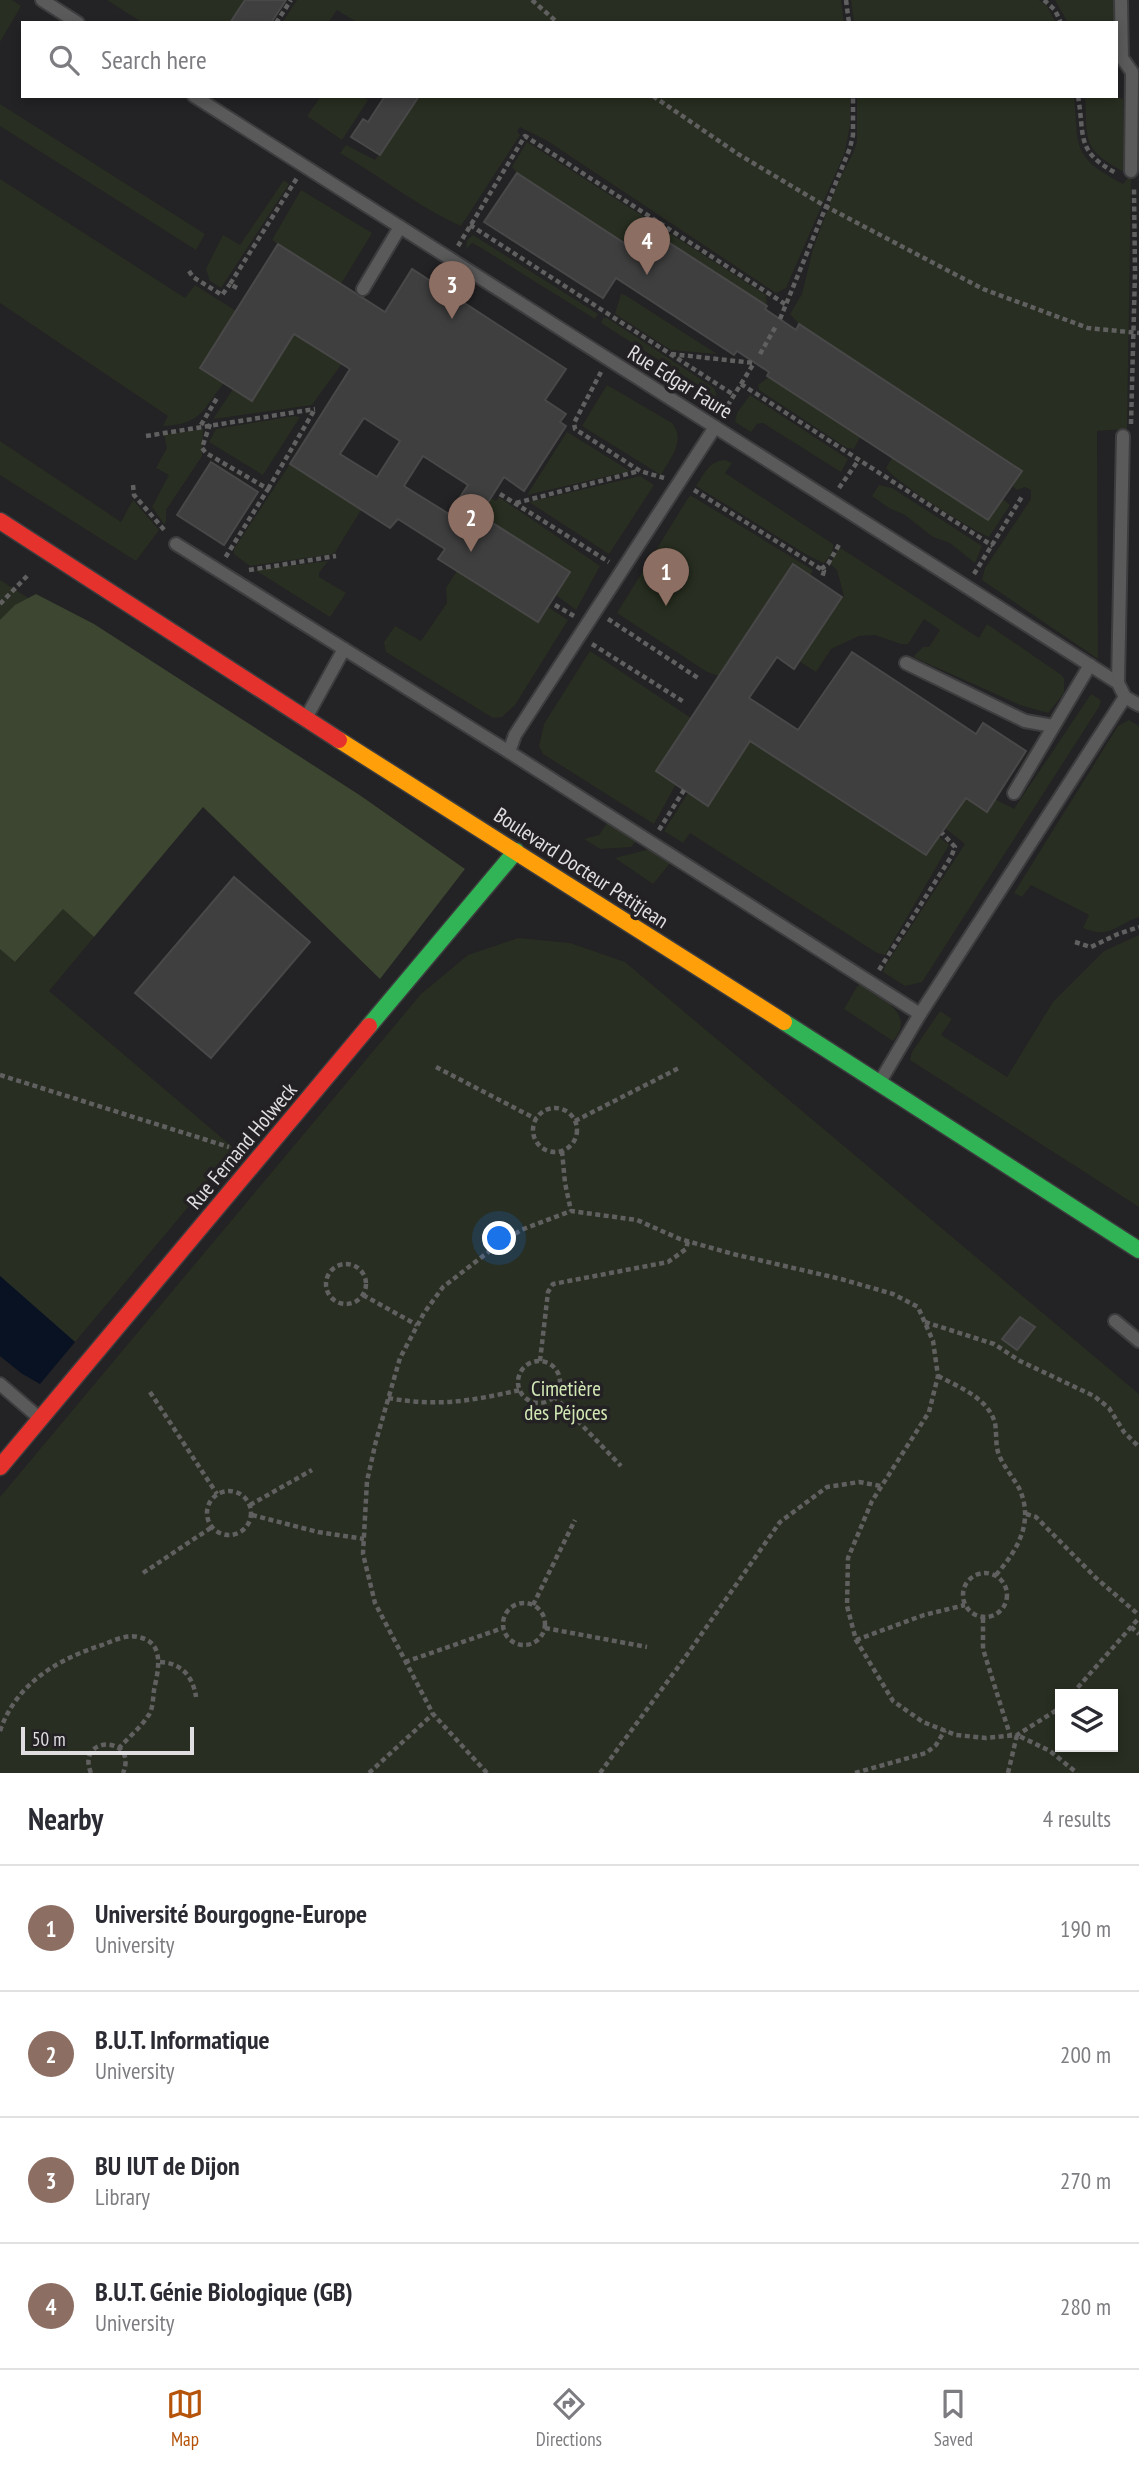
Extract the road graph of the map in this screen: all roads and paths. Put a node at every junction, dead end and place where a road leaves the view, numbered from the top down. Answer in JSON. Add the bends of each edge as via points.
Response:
{"nodes":[{"id":1,"x":42,"y":0,"type":"edge"},
{"id":2,"x":291,"y":0,"type":"edge"},
{"id":3,"x":532,"y":0,"type":"edge"},
{"id":4,"x":846,"y":0,"type":"edge"},
{"id":5,"x":1044,"y":0,"type":"edge"},
{"id":6,"x":1121,"y":0,"type":"edge"},
{"id":7,"x":75,"y":21,"type":"edge"},
{"id":8,"x":277,"y":21,"type":"edge"},
{"id":9,"x":556,"y":21,"type":"edge"},
{"id":10,"x":849,"y":21,"type":"edge"},
{"id":11,"x":1060,"y":21,"type":"edge"},
{"id":12,"x":197,"y":98,"type":"edge"},
{"id":13,"x":656,"y":98,"type":"edge"},
{"id":14,"x":853,"y":98,"type":"edge"},
{"id":15,"x":1078,"y":98,"type":"edge"},
{"id":16,"x":305,"y":167,"type":"junction"},
{"id":17,"x":1131,"y":171,"type":"junction"},
{"id":18,"x":825,"y":206,"type":"junction"},
{"id":19,"x":470,"y":225,"type":"junction"},
{"id":20,"x":400,"y":227,"type":"junction"},
{"id":21,"x":451,"y":259,"type":"junction"},
{"id":22,"x":189,"y":271,"type":"dead end"},
{"id":23,"x":230,"y":284,"type":"junction"},
{"id":24,"x":237,"y":288,"type":"dead end"},
{"id":25,"x":363,"y":289,"type":"dead end"},
{"id":26,"x":785,"y":304,"type":"junction"},
{"id":27,"x":780,"y":319,"type":"dead end"},
{"id":28,"x":776,"y":326,"type":"dead end"},
{"id":29,"x":1136,"y":332,"type":"edge"},
{"id":30,"x":670,"y":354,"type":"junction"},
{"id":31,"x":760,"y":354,"type":"dead end"},
{"id":32,"x":608,"y":359,"type":"junction"},
{"id":33,"x":741,"y":384,"type":"junction"},
{"id":34,"x":734,"y":396,"type":"junction"},
{"id":35,"x":216,"y":398,"type":"dead end"},
{"id":36,"x":210,"y":424,"type":"junction"},
{"id":37,"x":201,"y":426,"type":"junction"},
{"id":38,"x":715,"y":427,"type":"junction"},
{"id":39,"x":146,"y":436,"type":"dead end"},
{"id":40,"x":1123,"y":436,"type":"joint"},
{"id":41,"x":858,"y":461,"type":"junction"},
{"id":42,"x":640,"y":471,"type":"junction"},
{"id":43,"x":667,"y":479,"type":"dead end"},
{"id":44,"x":133,"y":485,"type":"dead end"},
{"id":45,"x":689,"y":488,"type":"dead end"},
{"id":46,"x":268,"y":489,"type":"junction"},
{"id":47,"x":500,"y":494,"type":"dead end"},
{"id":48,"x":1023,"y":495,"type":"dead end"},
{"id":49,"x":831,"y":501,"type":"junction"},
{"id":50,"x":516,"y":503,"type":"junction"},
{"id":51,"x":0,"y":521,"type":"edge"},
{"id":52,"x":840,"y":543,"type":"dead end"},
{"id":53,"x":176,"y":544,"type":"joint"},
{"id":54,"x":993,"y":545,"type":"junction"},
{"id":55,"x":49,"y":553,"type":"junction"},
{"id":56,"x":336,"y":556,"type":"dead end"},
{"id":57,"x":821,"y":569,"type":"junction"},
{"id":58,"x":622,"y":570,"type":"junction"},
{"id":59,"x":223,"y":574,"type":"junction"},
{"id":60,"x":822,"y":578,"type":"dead end"},
{"id":61,"x":966,"y":586,"type":"junction"},
{"id":62,"x":0,"y":604,"type":"edge"},
{"id":63,"x":608,"y":618,"type":"dead end"},
{"id":64,"x":592,"y":643,"type":"dead end"},
{"id":65,"x":344,"y":649,"type":"junction"},
{"id":66,"x":906,"y":663,"type":"dead end"},
{"id":67,"x":1090,"y":665,"type":"junction"},
{"id":68,"x":698,"y":678,"type":"dead end"},
{"id":69,"x":1118,"y":683,"type":"junction"},
{"id":70,"x":1125,"y":697,"type":"junction"},
{"id":71,"x":684,"y":702,"type":"dead end"},
{"id":72,"x":1139,"y":705,"type":"edge"},
{"id":73,"x":305,"y":719,"type":"junction"},
{"id":74,"x":1053,"y":726,"type":"junction"},
{"id":75,"x":509,"y":752,"type":"junction"},
{"id":76,"x":684,"y":790,"type":"dead end"},
{"id":77,"x":1014,"y":793,"type":"dead end"},
{"id":78,"x":942,"y":833,"type":"dead end"},
{"id":79,"x":651,"y":842,"type":"junction"},
{"id":80,"x":516,"y":851,"type":"junction"},
{"id":81,"x":1139,"y":927,"type":"edge"},
{"id":82,"x":1075,"y":942,"type":"dead end"},
{"id":83,"x":871,"y":982,"type":"junction"},
{"id":84,"x":920,"y":1014,"type":"junction"},
{"id":85,"x":436,"y":1067,"type":"dead end"},
{"id":86,"x":679,"y":1068,"type":"dead end"},
{"id":87,"x":0,"y":1075,"type":"edge"},
{"id":88,"x":879,"y":1083,"type":"junction"},
{"id":89,"x":536,"y":1119,"type":"junction"},
{"id":90,"x":575,"y":1121,"type":"junction"},
{"id":91,"x":562,"y":1151,"type":"junction"},
{"id":92,"x":260,"y":1157,"type":"junction"},
{"id":93,"x":571,"y":1211,"type":"junction"},
{"id":94,"x":688,"y":1241,"type":"junction"},
{"id":95,"x":1139,"y":1250,"type":"edge"},
{"id":96,"x":363,"y":1295,"type":"junction"},
{"id":97,"x":924,"y":1321,"type":"junction"},
{"id":98,"x":1115,"y":1321,"type":"dead end"},
{"id":99,"x":417,"y":1325,"type":"junction"},
{"id":100,"x":1139,"y":1341,"type":"edge"},
{"id":101,"x":540,"y":1361,"type":"junction"},
{"id":102,"x":938,"y":1376,"type":"junction"},
{"id":103,"x":0,"y":1384,"type":"edge"},
{"id":104,"x":520,"y":1390,"type":"junction"},
{"id":105,"x":150,"y":1392,"type":"dead end"},
{"id":106,"x":554,"y":1396,"type":"junction"},
{"id":107,"x":388,"y":1398,"type":"junction"},
{"id":108,"x":40,"y":1419,"type":"junction"},
{"id":109,"x":1139,"y":1447,"type":"edge"},
{"id":110,"x":3,"y":1456,"type":"edge"},
{"id":111,"x":621,"y":1466,"type":"dead end"},
{"id":112,"x":312,"y":1470,"type":"dead end"},
{"id":113,"x":881,"y":1486,"type":"junction"},
{"id":114,"x":217,"y":1494,"type":"junction"},
{"id":115,"x":250,"y":1505,"type":"junction"},
{"id":116,"x":1026,"y":1514,"type":"junction"},
{"id":117,"x":251,"y":1515,"type":"junction"},
{"id":118,"x":575,"y":1520,"type":"dead end"},
{"id":119,"x":212,"y":1527,"type":"junction"},
{"id":120,"x":364,"y":1539,"type":"junction"},
{"id":121,"x":143,"y":1573,"type":"dead end"},
{"id":122,"x":995,"y":1576,"type":"junction"},
{"id":123,"x":533,"y":1605,"type":"junction"},
{"id":124,"x":965,"y":1605,"type":"junction"},
{"id":125,"x":1139,"y":1617,"type":"edge"},
{"id":126,"x":983,"y":1618,"type":"junction"},
{"id":127,"x":1131,"y":1627,"type":"junction"},
{"id":128,"x":503,"y":1628,"type":"junction"},
{"id":129,"x":545,"y":1628,"type":"junction"},
{"id":130,"x":1139,"y":1634,"type":"edge"},
{"id":131,"x":856,"y":1640,"type":"junction"},
{"id":132,"x":647,"y":1647,"type":"dead end"},
{"id":133,"x":160,"y":1662,"type":"junction"},
{"id":134,"x":405,"y":1662,"type":"junction"},
{"id":135,"x":1076,"y":1689,"type":"edge"},
{"id":136,"x":196,"y":1697,"type":"dead end"},
{"id":137,"x":1055,"y":1711,"type":"edge"},
{"id":138,"x":433,"y":1714,"type":"junction"},
{"id":139,"x":945,"y":1730,"type":"junction"},
{"id":140,"x":0,"y":1731,"type":"edge"},
{"id":141,"x":1010,"y":1735,"type":"junction"},
{"id":142,"x":1017,"y":1735,"type":"junction"},
{"id":143,"x":119,"y":1748,"type":"junction"},
{"id":144,"x":91,"y":1773,"type":"edge"},
{"id":145,"x":123,"y":1773,"type":"edge"},
{"id":146,"x":369,"y":1773,"type":"edge"},
{"id":147,"x":487,"y":1773,"type":"edge"},
{"id":148,"x":600,"y":1773,"type":"edge"},
{"id":149,"x":855,"y":1773,"type":"edge"},
{"id":150,"x":1008,"y":1773,"type":"edge"},
{"id":151,"x":1077,"y":1773,"type":"edge"}],
"edges":[{"from":1,"to":7,"type":"lane"},
{"from":2,"to":8,"type":"path"},
{"from":3,"to":9,"type":"path"},
{"from":4,"to":10,"type":"path"},
{"from":5,"to":11,"type":"path"},
{"from":6,"to":17,"type":"lane","via":[[1122,58],[1132,72]]},
{"from":12,"to":16,"type":"lane","name":"Rue Edgar Faure"},
{"from":13,"to":18,"type":"path"},
{"from":14,"to":18,"type":"path","via":[[850,148]]},
{"from":15,"to":17,"type":"path","via":[[1089,154],[1125,178]]},
{"from":16,"to":20,"type":"lane","name":"Rue Edgar Faure"},
{"from":16,"to":23,"type":"path"},
{"from":17,"to":29,"type":"path"},
{"from":18,"to":26,"type":"path"},
{"from":18,"to":29,"type":"path","via":[[984,289],[1088,328]]},
{"from":19,"to":21,"type":"path"},
{"from":19,"to":26,"type":"path","via":[[525,136]]},
{"from":19,"to":30,"type":"path"},
{"from":20,"to":21,"type":"lane","name":"Rue Edgar Faure"},
{"from":20,"to":25,"type":"lane"},
{"from":21,"to":32,"type":"lane","name":"Rue Edgar Faure"},
{"from":22,"to":23,"type":"path","via":[[222,295]]},
{"from":23,"to":24,"type":"path"},
{"from":26,"to":27,"type":"path"},
{"from":28,"to":31,"type":"path"},
{"from":29,"to":40,"type":"path","via":[[1130,428]]},
{"from":30,"to":33,"type":"path","via":[[754,363]]},
{"from":30,"to":34,"type":"path"},
{"from":32,"to":38,"type":"lane","name":"Rue Edgar Faure"},
{"from":32,"to":42,"type":"path","via":[[575,429]]},
{"from":33,"to":34,"type":"path"},
{"from":33,"to":41,"type":"path"},
{"from":34,"to":38,"type":"path"},
{"from":35,"to":37,"type":"path"},
{"from":36,"to":37,"type":"path"},
{"from":36,"to":46,"type":"path","via":[[202,447],[206,453]]},
{"from":36,"to":46,"type":"path","via":[[316,409]]},
{"from":37,"to":39,"type":"path"},
{"from":38,"to":49,"type":"lane","name":"Rue Edgar Faure"},
{"from":38,"to":58,"type":"lane"},
{"from":40,"to":69,"type":"lane"},
{"from":41,"to":49,"type":"path"},
{"from":41,"to":54,"type":"path"},
{"from":42,"to":43,"type":"path"},
{"from":42,"to":50,"type":"path"},
{"from":44,"to":53,"type":"path","via":[[134,495]]},
{"from":45,"to":57,"type":"path"},
{"from":46,"to":59,"type":"path","via":[[228,551]]},
{"from":47,"to":50,"type":"path"},
{"from":48,"to":54,"type":"path"},
{"from":49,"to":61,"type":"lane","name":"Rue Edgar Faure"},
{"from":50,"to":58,"type":"path"},
{"from":51,"to":55,"type":"main road","name":"Boulevard Docteur Petitjean"},
{"from":52,"to":57,"type":"path"},
{"from":53,"to":59,"type":"lane"},
{"from":54,"to":61,"type":"path"},
{"from":55,"to":62,"type":"path"},
{"from":55,"to":73,"type":"main road","name":"Boulevard Docteur Petitjean"},
{"from":56,"to":59,"type":"path"},
{"from":57,"to":60,"type":"path"},
{"from":58,"to":75,"type":"lane","via":[[515,735]]},
{"from":59,"to":65,"type":"lane"},
{"from":61,"to":67,"type":"lane","name":"Rue Edgar Faure"},
{"from":63,"to":68,"type":"path"},
{"from":64,"to":71,"type":"path"},
{"from":65,"to":73,"type":"lane"},
{"from":65,"to":75,"type":"lane"},
{"from":66,"to":74,"type":"lane","via":[[1025,721]]},
{"from":67,"to":69,"type":"lane","name":"Rue Edgar Faure"},
{"from":67,"to":74,"type":"lane"},
{"from":69,"to":70,"type":"lane"},
{"from":70,"to":72,"type":"lane"},
{"from":70,"to":84,"type":"lane"},
{"from":73,"to":80,"type":"main road","name":"Boulevard Docteur Petitjean"},
{"from":74,"to":77,"type":"lane"},
{"from":75,"to":79,"type":"lane"},
{"from":76,"to":79,"type":"path"},
{"from":78,"to":83,"type":"path","via":[[955,847],[951,857]]},
{"from":79,"to":83,"type":"lane"},
{"from":80,"to":88,"type":"main road","name":"Boulevard Docteur Petitjean"},
{"from":80,"to":92,"type":"main road","name":"Rue Fernand Holweck"},
{"from":81,"to":82,"type":"path","via":[[1091,947]]},
{"from":83,"to":84,"type":"lane"},
{"from":84,"to":88,"type":"lane"},
{"from":85,"to":89,"type":"path"},
{"from":86,"to":90,"type":"path"},
{"from":87,"to":92,"type":"path"},
{"from":88,"to":95,"type":"main road","name":"Boulevard Docteur Petitjean"},
{"from":89,"to":90,"type":"path","via":[[554,1107],[567,1111]]},
{"from":89,"to":91,"type":"path","via":[[536,1141],[547,1151]]},
{"from":90,"to":91,"type":"path","via":[[576,1136]]},
{"from":91,"to":93,"type":"path"},
{"from":92,"to":108,"type":"main road","name":"Rue Fernand Holweck"},
{"from":93,"to":94,"type":"path","via":[[637,1220]]},
{"from":93,"to":99,"type":"path","via":[[521,1230],[487,1252],[443,1287]]},
{"from":94,"to":97,"type":"path","via":[[893,1294],[918,1307]]},
{"from":94,"to":101,"type":"path","via":[[686,1249],[668,1262],[553,1284],[548,1292]]},
{"from":96,"to":96,"type":"path","via":[[366,1282],[360,1269],[341,1264],[330,1271],[325,1284],[334,1301],[353,1303]]},
{"from":96,"to":99,"type":"path"},
{"from":97,"to":102,"type":"path","via":[[933,1341]]},
{"from":97,"to":109,"type":"path","via":[[995,1344],[1094,1396]]},
{"from":98,"to":100,"type":"lane"},
{"from":99,"to":107,"type":"path","via":[[400,1358]]},
{"from":101,"to":104,"type":"path","via":[[522,1370]]},
{"from":101,"to":106,"type":"path","via":[[557,1372],[559,1385]]},
{"from":102,"to":113,"type":"path","via":[[929,1412]]},
{"from":102,"to":116,"type":"path","via":[[985,1404],[997,1432],[997,1448],[1019,1489]]},
{"from":103,"to":108,"type":"lane"},
{"from":104,"to":106,"type":"path","via":[[535,1402]]},
{"from":104,"to":107,"type":"path","via":[[447,1403]]},
{"from":105,"to":114,"type":"path"},
{"from":106,"to":111,"type":"path"},
{"from":107,"to":120,"type":"path","via":[[367,1481]]},
{"from":108,"to":110,"type":"main road","name":"Rue Fernand Holweck"},
{"from":112,"to":115,"type":"path"},
{"from":113,"to":131,"type":"path","via":[[848,1558],[847,1606]]},
{"from":113,"to":148,"type":"path","via":[[859,1482],[827,1487],[779,1522]]},
{"from":114,"to":115,"type":"path","via":[[238,1492]]},
{"from":114,"to":119,"type":"path","via":[[208,1505]]},
{"from":115,"to":117,"type":"path"},
{"from":116,"to":122,"type":"path","via":[[1017,1547]]},
{"from":116,"to":125,"type":"path","via":[[1036,1517]]},
{"from":117,"to":119,"type":"path","via":[[239,1533],[224,1535]]},
{"from":117,"to":120,"type":"path"},
{"from":118,"to":123,"type":"path"},
{"from":119,"to":121,"type":"path"},
{"from":120,"to":134,"type":"path","via":[[363,1554],[375,1603]]},
{"from":122,"to":124,"type":"path","via":[[984,1573],[970,1578],[963,1591]]},
{"from":122,"to":126,"type":"path","via":[[1006,1589],[1006,1604],[996,1615]]},
{"from":123,"to":128,"type":"path","via":[[521,1603],[509,1609]]},
{"from":123,"to":129,"type":"path","via":[[543,1615]]},
{"from":124,"to":126,"type":"path"},
{"from":124,"to":131,"type":"path"},
{"from":125,"to":127,"type":"path"},
{"from":126,"to":141,"type":"path","via":[[984,1649]]},
{"from":127,"to":130,"type":"path"},
{"from":127,"to":135,"type":"path"},
{"from":128,"to":129,"type":"path","via":[[510,1640],[523,1645],[536,1642]]},
{"from":128,"to":134,"type":"path"},
{"from":129,"to":132,"type":"path"},
{"from":131,"to":139,"type":"path","via":[[893,1701],[923,1722]]},
{"from":133,"to":136,"type":"path","via":[[179,1665],[189,1675]]},
{"from":133,"to":140,"type":"path","via":[[157,1651],[142,1637],[124,1637],[86,1650],[29,1683],[14,1700]]},
{"from":133,"to":143,"type":"path","via":[[150,1714]]},
{"from":134,"to":138,"type":"path"},
{"from":137,"to":142,"type":"path"},
{"from":138,"to":146,"type":"path"},
{"from":138,"to":147,"type":"path"},
{"from":139,"to":141,"type":"path","via":[[986,1738]]},
{"from":139,"to":149,"type":"path","via":[[926,1753]]},
{"from":141,"to":142,"type":"path"},
{"from":142,"to":150,"type":"path"},
{"from":142,"to":151,"type":"path","via":[[1050,1751]]},
{"from":143,"to":144,"type":"path","via":[[103,1744],[92,1751]]},
{"from":143,"to":145,"type":"path","via":[[126,1760]]}]}
